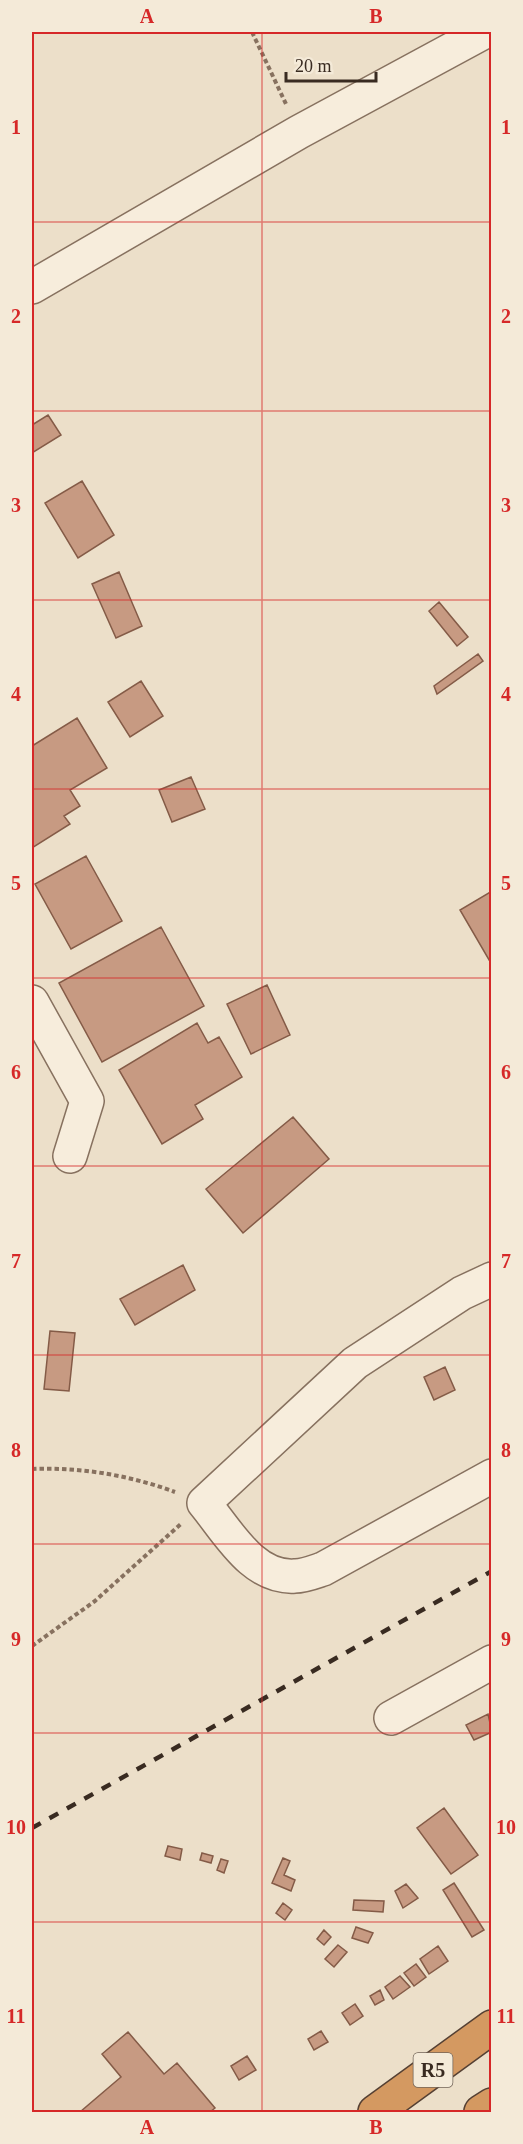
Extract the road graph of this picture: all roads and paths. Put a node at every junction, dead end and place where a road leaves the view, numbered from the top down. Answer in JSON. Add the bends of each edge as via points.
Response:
{"nodes":[{"id":1,"x":252,"y":32,"type":"edge"},
{"id":2,"x":484,"y":32,"type":"edge"},
{"id":3,"x":299,"y":132,"type":"junction"},
{"id":4,"x":32,"y":287,"type":"edge"},
{"id":5,"x":32,"y":1002,"type":"edge"},
{"id":6,"x":70,"y":1156,"type":"dead end"},
{"id":7,"x":492,"y":1279,"type":"edge"},
{"id":8,"x":32,"y":1469,"type":"edge"},
{"id":9,"x":492,"y":1476,"type":"edge"},
{"id":10,"x":204,"y":1503,"type":"junction"},
{"id":11,"x":32,"y":1646,"type":"edge"},
{"id":12,"x":492,"y":1662,"type":"edge"},
{"id":13,"x":391,"y":1718,"type":"dead end"},
{"id":14,"x":492,"y":2027,"type":"edge"},
{"id":15,"x":492,"y":2104,"type":"edge"},
{"id":16,"x":375,"y":2112,"type":"edge"},
{"id":17,"x":481,"y":2112,"type":"edge"}],
"edges":[{"from":1,"to":3,"type":"path"},
{"from":2,"to":3,"type":"street"},
{"from":3,"to":4,"type":"street"},
{"from":5,"to":6,"type":"street","via":[[87,1101]]},
{"from":7,"to":10,"type":"street","via":[[462,1293],[355,1363]]},
{"from":8,"to":10,"type":"path","via":[[72,1468],[153,1484]]},
{"from":9,"to":10,"type":"street","via":[[323,1569],[296,1576],[275,1574],[256,1565]]},
{"from":10,"to":11,"type":"path","via":[[95,1601]]},
{"from":12,"to":13,"type":"street"},
{"from":14,"to":16,"type":"highway","number":"R5"},
{"from":15,"to":17,"type":"highway"}]}
